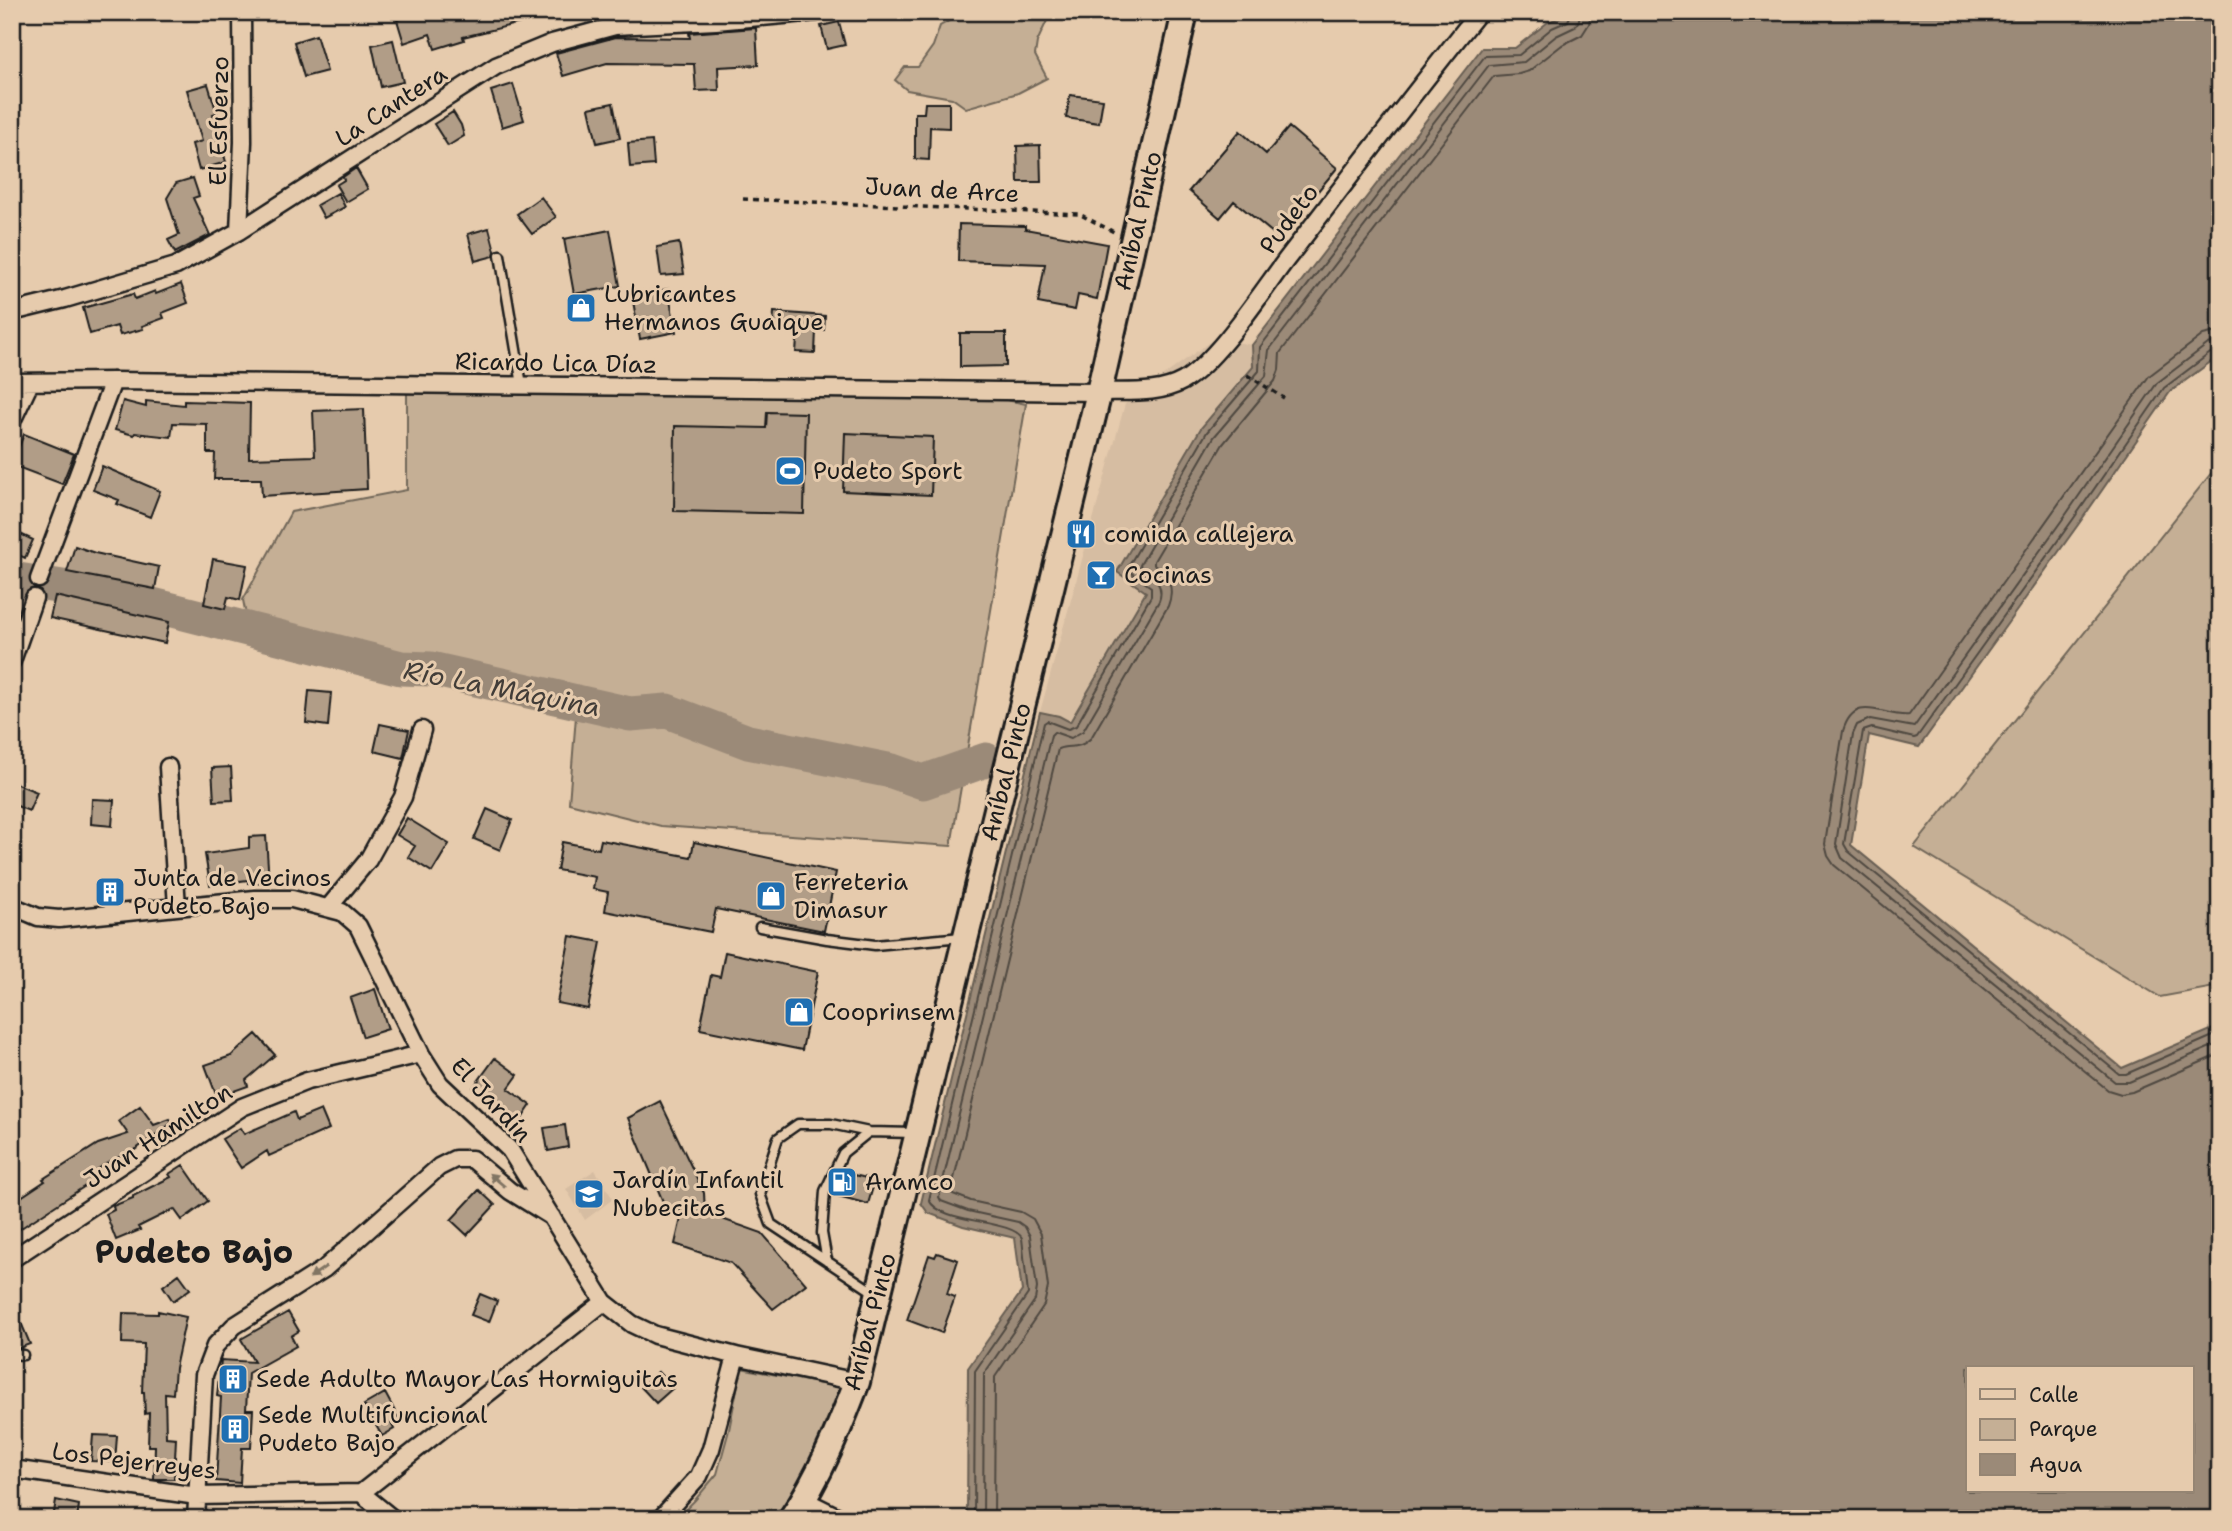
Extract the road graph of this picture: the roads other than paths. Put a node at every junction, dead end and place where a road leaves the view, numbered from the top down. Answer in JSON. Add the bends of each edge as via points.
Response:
{"nodes":[{"id":1,"x":242,"y":12,"type":"edge"},
{"id":2,"x":817,"y":12,"type":"edge"},
{"id":3,"x":1185,"y":12,"type":"edge"},
{"id":4,"x":1479,"y":12,"type":"edge"},
{"id":5,"x":239,"y":231,"type":"junction"},
{"id":6,"x":500,"y":256,"type":"dead end"},
{"id":7,"x":12,"y":312,"type":"edge"},
{"id":8,"x":113,"y":381,"type":"junction"},
{"id":9,"x":12,"y":382,"type":"edge"},
{"id":10,"x":30,"y":383,"type":"junction"},
{"id":11,"x":522,"y":385,"type":"junction"},
{"id":12,"x":1099,"y":392,"type":"junction"},
{"id":13,"x":12,"y":421,"type":"edge"},
{"id":14,"x":39,"y":579,"type":"dead end"},
{"id":15,"x":34,"y":598,"type":"dead end"},
{"id":16,"x":12,"y":661,"type":"edge"},
{"id":17,"x":422,"y":730,"type":"dead end"},
{"id":18,"x":168,"y":767,"type":"dead end"},
{"id":19,"x":12,"y":906,"type":"edge"},
{"id":20,"x":177,"y":907,"type":"junction"},
{"id":21,"x":330,"y":907,"type":"junction"},
{"id":22,"x":760,"y":927,"type":"dead end"},
{"id":23,"x":966,"y":937,"type":"junction"},
{"id":24,"x":421,"y":1054,"type":"junction"},
{"id":25,"x":870,"y":1132,"type":"junction"},
{"id":26,"x":918,"y":1133,"type":"junction"},
{"id":27,"x":553,"y":1218,"type":"junction"},
{"id":28,"x":12,"y":1259,"type":"edge"},
{"id":29,"x":827,"y":1261,"type":"junction"},
{"id":30,"x":878,"y":1295,"type":"junction"},
{"id":31,"x":604,"y":1302,"type":"junction"},
{"id":32,"x":12,"y":1354,"type":"edge"},
{"id":33,"x":23,"y":1355,"type":"dead end"},
{"id":34,"x":736,"y":1356,"type":"junction"},
{"id":35,"x":857,"y":1382,"type":"junction"},
{"id":36,"x":12,"y":1469,"type":"edge"},
{"id":37,"x":361,"y":1493,"type":"junction"},
{"id":38,"x":197,"y":1496,"type":"junction"},
{"id":39,"x":797,"y":1509,"type":"edge"},
{"id":40,"x":196,"y":1519,"type":"edge"},
{"id":41,"x":393,"y":1519,"type":"edge"},
{"id":42,"x":660,"y":1519,"type":"edge"},
{"id":43,"x":842,"y":1519,"type":"edge"}],
"edges":[{"from":1,"to":5,"type":"street","name":"El Esfuerzo"},
{"from":2,"to":5,"type":"street","name":"La Cantera","via":[[614,26],[552,43],[496,66]]},
{"from":3,"to":12,"type":"main road","name":"Aníbal Pinto"},
{"from":4,"to":12,"type":"street","name":"Pudeto","via":[[1197,371],[1161,390]]},
{"from":5,"to":7,"type":"street","name":"La Cantera","via":[[176,266]]},
{"from":6,"to":11,"type":"lane"},
{"from":8,"to":10,"type":"street","name":"Ricardo Lica Díaz"},
{"from":8,"to":11,"type":"street","name":"Ricardo Lica Díaz"},
{"from":8,"to":14,"type":"street"},
{"from":9,"to":10,"type":"street","name":"Ricardo Lica Díaz"},
{"from":10,"to":13,"type":"street"},
{"from":11,"to":12,"type":"street","name":"Ricardo Lica Díaz"},
{"from":12,"to":23,"type":"main road","name":"Aníbal Pinto"},
{"from":15,"to":16,"type":"street"},
{"from":17,"to":21,"type":"street","via":[[403,797],[368,860]]},
{"from":18,"to":20,"type":"street"},
{"from":19,"to":20,"type":"street","name":"El Jardín","via":[[38,917],[59,919]]},
{"from":20,"to":21,"type":"street","name":"El Jardín","via":[[256,899],[292,899]]},
{"from":21,"to":24,"type":"street","name":"El Jardín","via":[[358,926]]},
{"from":22,"to":23,"type":"lane","via":[[875,945]]},
{"from":23,"to":26,"type":"main road","name":"Aníbal Pinto"},
{"from":24,"to":27,"type":"street","name":"El Jardín","via":[[440,1084],[510,1150]]},
{"from":24,"to":28,"type":"street","name":"Juan Hamilton","via":[[307,1081],[242,1107]]},
{"from":25,"to":26,"type":"lane"},
{"from":25,"to":29,"type":"lane","via":[[843,1153],[825,1191],[822,1233]]},
{"from":25,"to":29,"type":"lane","via":[[831,1124],[798,1124],[778,1138],[760,1194],[771,1224]]},
{"from":26,"to":30,"type":"main road","name":"Aníbal Pinto"},
{"from":27,"to":31,"type":"street","name":"El Jardín"},
{"from":27,"to":38,"type":"street","one_way":true,"via":[[472,1159],[456,1159],[439,1167],[324,1269],[234,1326],[215,1346],[204,1375]]},
{"from":29,"to":30,"type":"lane"},
{"from":30,"to":35,"type":"main road","name":"Aníbal Pinto"},
{"from":31,"to":34,"type":"street","name":"El Jardín","via":[[655,1335]]},
{"from":31,"to":37,"type":"street"},
{"from":32,"to":33,"type":"lane"},
{"from":34,"to":35,"type":"street","name":"El Jardín"},
{"from":34,"to":42,"type":"street","via":[[711,1449],[699,1476]]},
{"from":35,"to":39,"type":"main road","name":"Aníbal Pinto","via":[[832,1446]]},
{"from":36,"to":38,"type":"street","name":"Los Pejerreyes"},
{"from":37,"to":38,"type":"street","name":"Los Pejerreyes"},
{"from":37,"to":41,"type":"street"},
{"from":38,"to":40,"type":"street"},
{"from":39,"to":43,"type":"street"}]}
